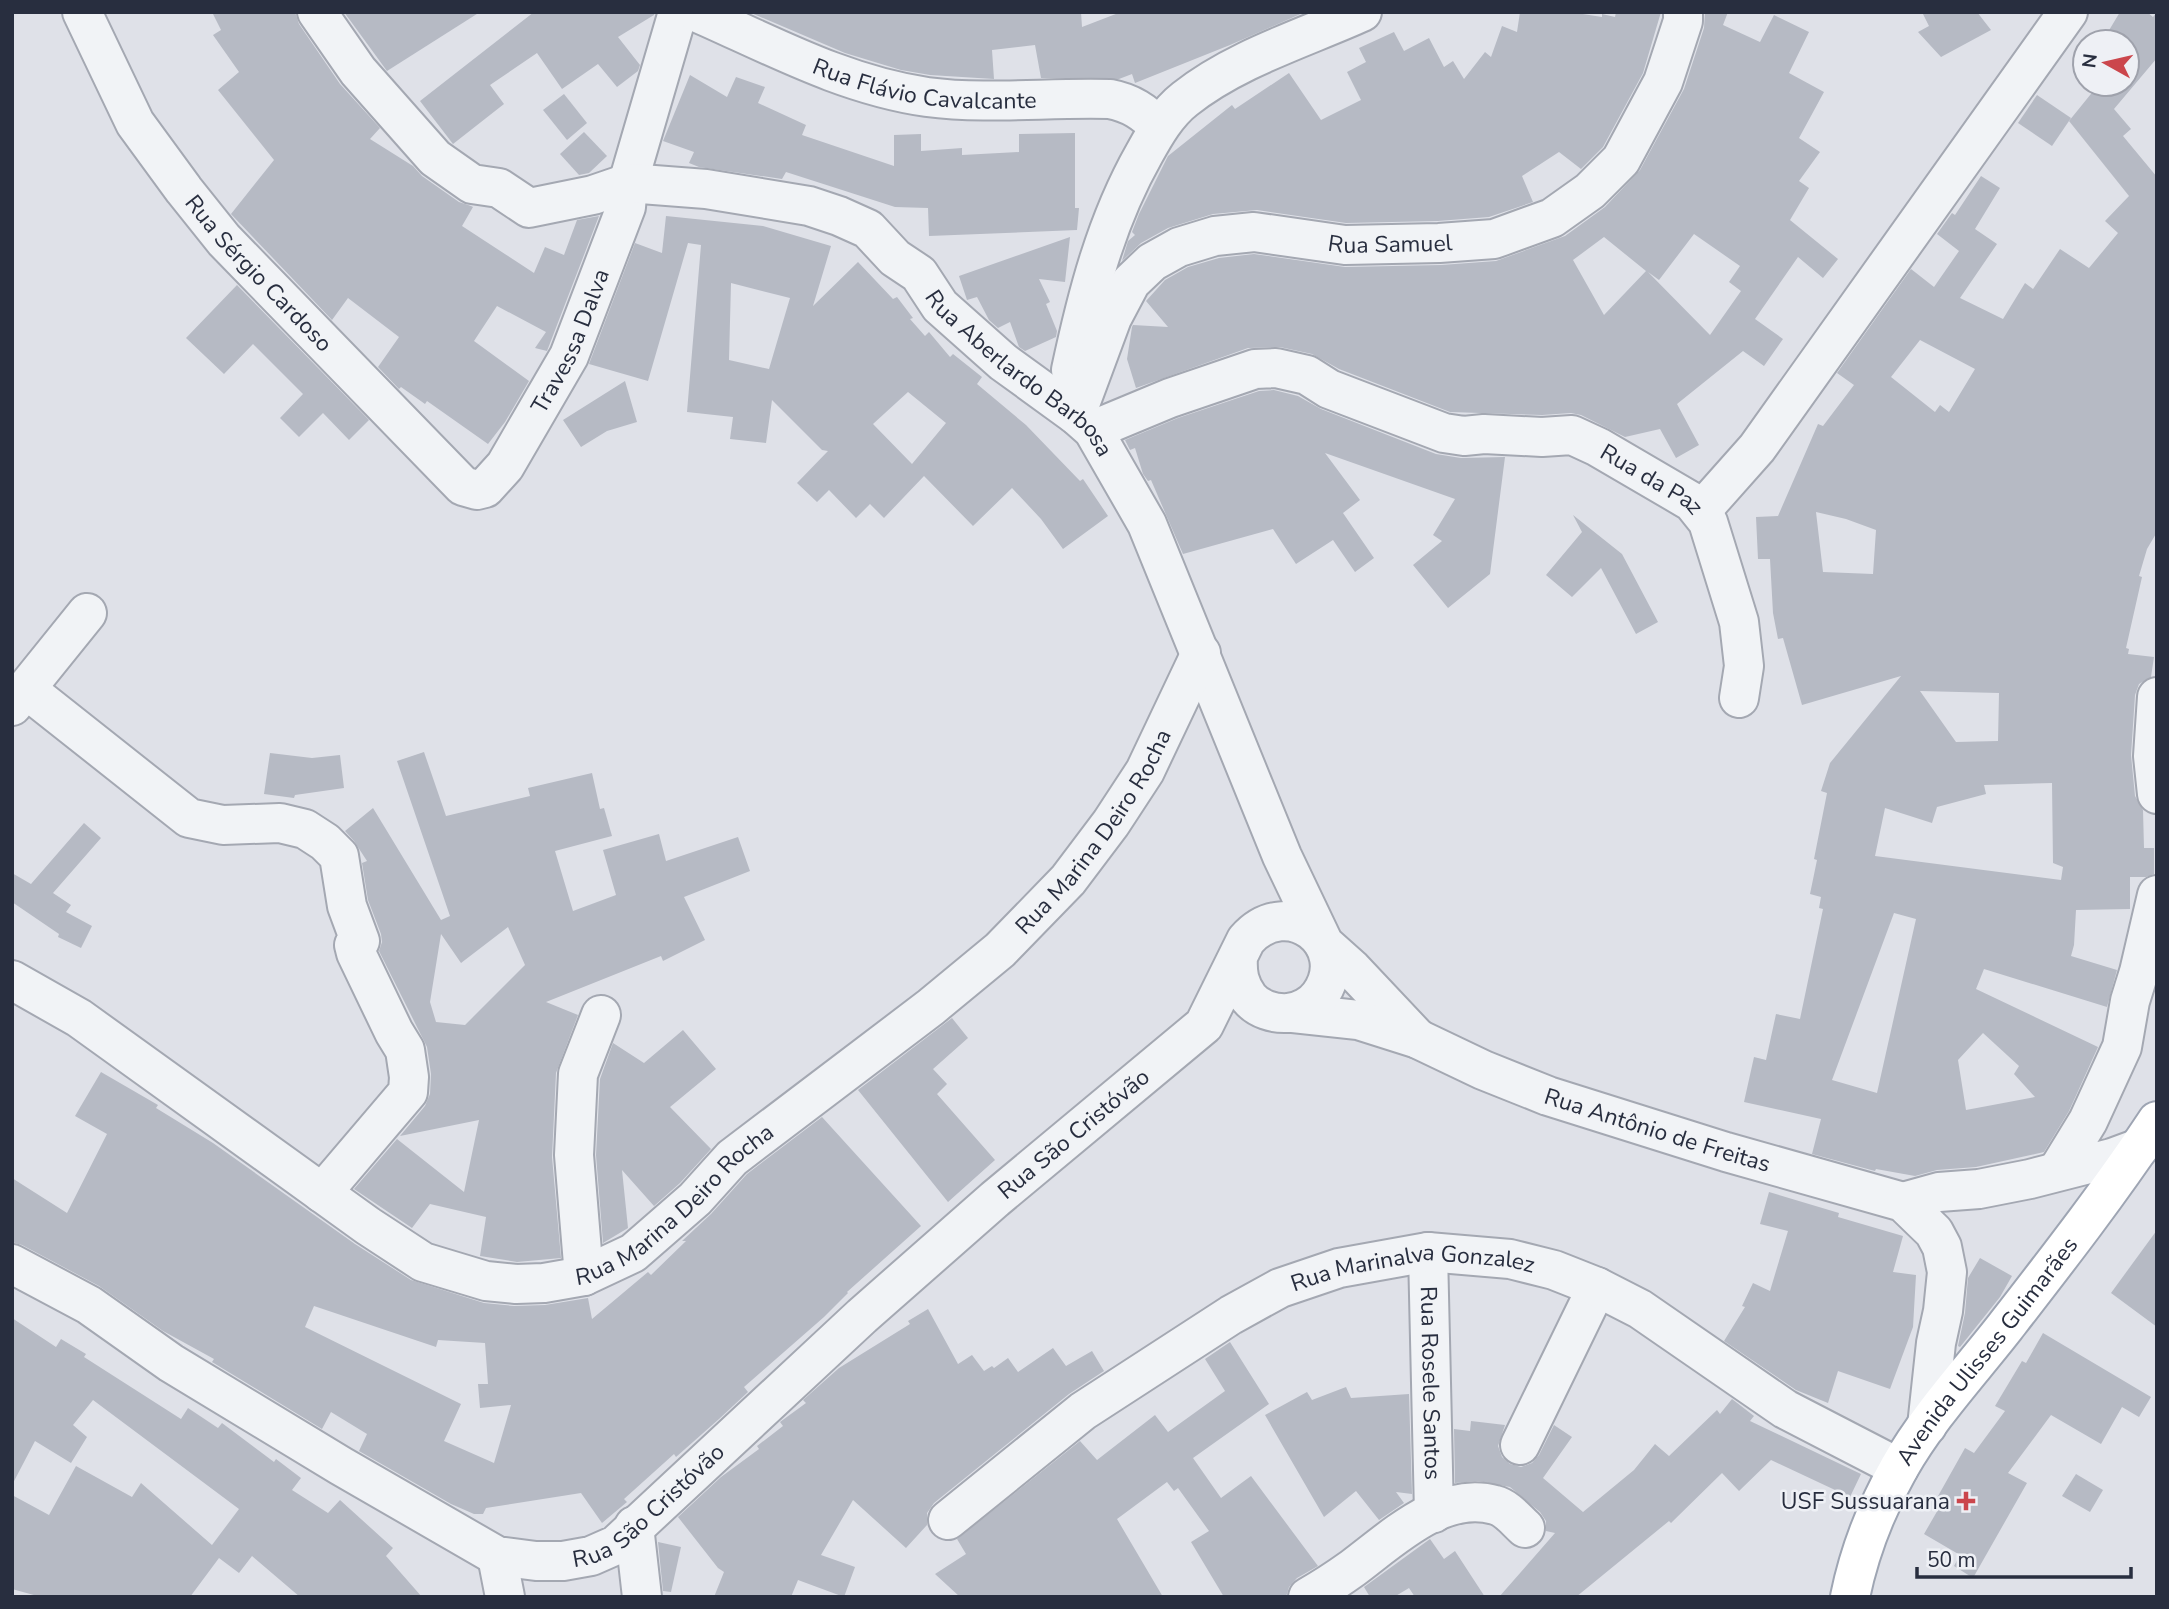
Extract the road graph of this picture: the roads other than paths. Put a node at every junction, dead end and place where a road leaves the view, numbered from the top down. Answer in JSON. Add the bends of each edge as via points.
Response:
{"nodes":[{"id":1,"x":82,"y":12,"type":"edge"},
{"id":2,"x":317,"y":12,"type":"edge"},
{"id":3,"x":678,"y":12,"type":"edge"},
{"id":4,"x":696,"y":12,"type":"edge"},
{"id":5,"x":1362,"y":12,"type":"edge"},
{"id":6,"x":1683,"y":12,"type":"edge"},
{"id":7,"x":2068,"y":12,"type":"edge"},
{"id":8,"x":1159,"y":127,"type":"junction"},
{"id":9,"x":628,"y":183,"type":"junction"},
{"id":10,"x":1078,"y":417,"type":"junction"},
{"id":11,"x":485,"y":488,"type":"joint"},
{"id":12,"x":1701,"y":512,"type":"junction"},
{"id":13,"x":87,"y":614,"type":"dead end"},
{"id":14,"x":1201,"y":653,"type":"junction"},
{"id":15,"x":19,"y":697,"type":"edge"},
{"id":16,"x":2157,"y":697,"type":"edge"},
{"id":17,"x":1739,"y":698,"type":"dead end"},
{"id":18,"x":2157,"y":794,"type":"edge"},
{"id":19,"x":1282,"y":856,"type":"junction"},
{"id":20,"x":2157,"y":895,"type":"edge"},
{"id":21,"x":1324,"y":944,"type":"junction"},
{"id":22,"x":1242,"y":948,"type":"junction"},
{"id":23,"x":12,"y":980,"type":"edge"},
{"id":24,"x":1286,"y":1013,"type":"junction"},
{"id":25,"x":601,"y":1014,"type":"dead end"},
{"id":26,"x":1204,"y":1025,"type":"junction"},
{"id":27,"x":1418,"y":1039,"type":"junction"},
{"id":28,"x":2148,"y":1135,"type":"edge"},
{"id":29,"x":2058,"y":1170,"type":"junction"},
{"id":30,"x":323,"y":1193,"type":"junction"},
{"id":31,"x":1903,"y":1202,"type":"junction"},
{"id":32,"x":1428,"y":1252,"type":"junction"},
{"id":33,"x":12,"y":1264,"type":"edge"},
{"id":34,"x":584,"y":1276,"type":"junction"},
{"id":35,"x":1597,"y":1287,"type":"junction"},
{"id":36,"x":1927,"y":1426,"type":"junction"},
{"id":37,"x":1520,"y":1445,"type":"dead end"},
{"id":38,"x":1899,"y":1468,"type":"junction"},
{"id":39,"x":1434,"y":1513,"type":"junction"},
{"id":40,"x":948,"y":1520,"type":"dead end"},
{"id":41,"x":634,"y":1526,"type":"junction"},
{"id":42,"x":1525,"y":1528,"type":"dead end"},
{"id":43,"x":497,"y":1556,"type":"junction"},
{"id":44,"x":505,"y":1597,"type":"edge"},
{"id":45,"x":642,"y":1597,"type":"edge"},
{"id":46,"x":1308,"y":1597,"type":"edge"},
{"id":47,"x":1850,"y":1597,"type":"edge"}],
"edges":[{"from":1,"to":11,"type":"street","name":"Rua Sérgio Cardoso","via":[[135,123],[225,240],[463,485]]},
{"from":2,"to":9,"type":"street","name":"Rua Aberlardo Barbosa","via":[[391,111],[435,159],[472,184],[499,188],[528,208]]},
{"from":3,"to":9,"type":"street","name":"Travessa Dalva"},
{"from":4,"to":8,"type":"street","name":"Rua Flávio Cavalcante","via":[[819,68],[877,87],[974,101],[1110,99],[1144,112]]},
{"from":5,"to":8,"type":"street","via":[[1236,66],[1183,100]]},
{"from":6,"to":10,"type":"street","name":"Rua Samuel","via":[[1663,82],[1621,160],[1590,191],[1552,218],[1494,239],[1345,245],[1254,232],[1215,236],[1179,247],[1152,262],[1131,282],[1112,318]]},
{"from":7,"to":12,"type":"street","name":"Rua da Paz","via":[[1758,448]]},
{"from":8,"to":10,"type":"street","via":[[1128,181],[1093,277]]},
{"from":9,"to":10,"type":"street","name":"Rua Aberlardo Barbosa","via":[[706,189],[809,206],[868,229],[895,258],[919,274],[940,306],[1003,362]]},
{"from":9,"to":11,"type":"street","name":"Travessa Dalva","via":[[626,207],[569,356],[505,466]]},
{"from":10,"to":12,"type":"street","name":"Rua da Paz","via":[[1170,398],[1255,369],[1276,368],[1307,375],[1329,389],[1444,433],[1572,435],[1680,494]]},
{"from":10,"to":14,"type":"street","name":"Rua Aberlardo Barbosa","via":[[1120,473],[1147,524]]},
{"from":12,"to":17,"type":"street","via":[[1739,622],[1744,666]]},
{"from":13,"to":15,"type":"street"},
{"from":14,"to":19,"type":"street","name":"Rua Aberlardo Barbosa"},
{"from":14,"to":34,"type":"street","name":"Rua Marina Deiro Rocha","via":[[1145,771],[1111,823],[1068,880],[1000,950],[732,1157],[695,1199],[633,1253]]},
{"from":15,"to":30,"type":"street","via":[[189,818],[223,825],[280,823],[305,829],[339,856],[346,906],[360,941],[354,945],[356,953],[405,1050],[409,1077],[408,1093]]},
{"from":16,"to":18,"type":"street","via":[[2153,756]]},
{"from":19,"to":21,"type":"street","name":"Rua Aberlardo Barbosa"},
{"from":19,"to":22,"type":"street"},
{"from":20,"to":29,"type":"street","via":[[2122,1046],[2088,1121]]},
{"from":21,"to":22,"type":"street","via":[[1307,927],[1284,920],[1255,930]]},
{"from":21,"to":24,"type":"street","via":[[1330,972],[1326,986],[1312,1003]]},
{"from":21,"to":27,"type":"street","name":"Rua Antônio de Freitas"},
{"from":22,"to":24,"type":"street","via":[[1237,973],[1242,988],[1264,1010]]},
{"from":22,"to":26,"type":"street","name":"Rua São Cristóvão"},
{"from":23,"to":30,"type":"street","name":"Rua Marina Deiro Rocha","via":[[79,1018]]},
{"from":24,"to":26,"type":"street"},
{"from":24,"to":27,"type":"street","name":"Rua Antônio de Freitas","via":[[1358,1020]]},
{"from":25,"to":34,"type":"street","via":[[578,1074],[575,1113]]},
{"from":26,"to":41,"type":"street","name":"Rua São Cristóvão","via":[[995,1199]]},
{"from":27,"to":31,"type":"street","name":"Rua Antônio de Freitas","via":[[1548,1096]]},
{"from":28,"to":29,"type":"street","via":[[2112,1158]]},
{"from":28,"to":36,"type":"main road","name":"Avenida Ulisses Guimarães"},
{"from":29,"to":31,"type":"street"},
{"from":30,"to":34,"type":"street","name":"Rua Marina Deiro Rocha","via":[[423,1262],[506,1283]]},
{"from":31,"to":36,"type":"street","name":"Rua Antônio de Freitas","via":[[1934,1232],[1947,1272]]},
{"from":32,"to":35,"type":"street","name":"Rua Marinalva Gonzalez","via":[[1510,1259]]},
{"from":32,"to":39,"type":"street","name":"Rua Rosele Santos"},
{"from":32,"to":40,"type":"street","name":"Rua Marinalva Gonzalez","via":[[1339,1268],[1280,1288],[1231,1315],[1083,1411]]},
{"from":33,"to":43,"type":"street","name":"Rua São Cristóvão","via":[[89,1305],[171,1363]]},
{"from":35,"to":37,"type":"street"},
{"from":35,"to":38,"type":"street","name":"Rua Marinalva Gonzalez","via":[[1640,1309],[1785,1409]]},
{"from":36,"to":38,"type":"main road","name":"Avenida Ulisses Guimarães"},
{"from":38,"to":47,"type":"main road","name":"Avenida Ulisses Guimarães","via":[[1877,1515]]},
{"from":39,"to":42,"type":"street","via":[[1462,1503],[1495,1505]]},
{"from":39,"to":46,"type":"street"},
{"from":41,"to":43,"type":"street","name":"Rua São Cristóvão","via":[[616,1545],[592,1556],[563,1561]]},
{"from":41,"to":45,"type":"street"},
{"from":43,"to":44,"type":"street"}]}
